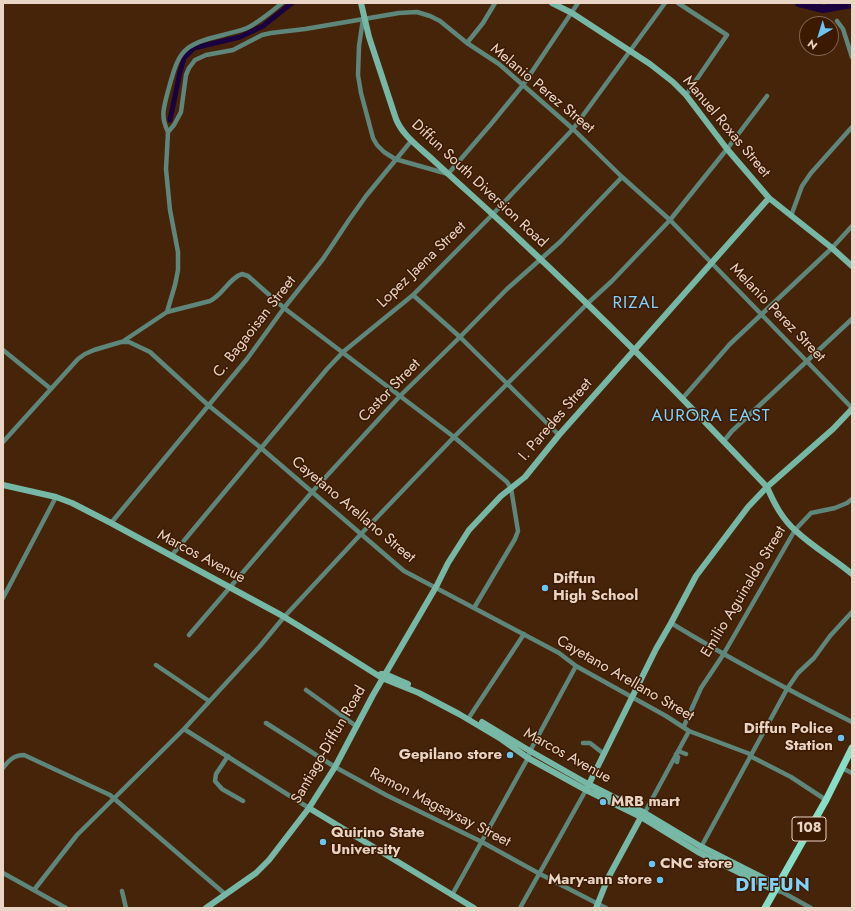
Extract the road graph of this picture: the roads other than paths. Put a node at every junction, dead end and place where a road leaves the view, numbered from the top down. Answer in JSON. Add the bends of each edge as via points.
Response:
{"nodes":[{"id":1,"x":282,"y":3,"type":"edge"},
{"id":2,"x":361,"y":3,"type":"edge"},
{"id":3,"x":495,"y":3,"type":"edge"},
{"id":4,"x":552,"y":3,"type":"edge"},
{"id":5,"x":578,"y":3,"type":"edge"},
{"id":6,"x":665,"y":3,"type":"edge"},
{"id":7,"x":678,"y":3,"type":"edge"},
{"id":8,"x":572,"y":13,"type":"junction"},
{"id":9,"x":364,"y":18,"type":"junction"},
{"id":10,"x":839,"y":24,"type":"edge"},
{"id":11,"x":468,"y":43,"type":"junction"},
{"id":12,"x":629,"y":52,"type":"junction"},
{"id":13,"x":852,"y":57,"type":"edge"},
{"id":14,"x":523,"y":85,"type":"junction"},
{"id":15,"x":686,"y":95,"type":"junction"},
{"id":16,"x":766,"y":96,"type":"dead end"},
{"id":17,"x":852,"y":127,"type":"edge"},
{"id":18,"x":573,"y":129,"type":"junction"},
{"id":19,"x":168,"y":132,"type":"junction"},
{"id":20,"x":412,"y":140,"type":"junction"},
{"id":21,"x":727,"y":149,"type":"junction"},
{"id":22,"x":395,"y":159,"type":"junction"},
{"id":23,"x":448,"y":174,"type":"junction"},
{"id":24,"x":622,"y":177,"type":"junction"},
{"id":25,"x":769,"y":198,"type":"junction"},
{"id":26,"x":493,"y":214,"type":"junction"},
{"id":27,"x":791,"y":216,"type":"junction"},
{"id":28,"x":670,"y":220,"type":"junction"},
{"id":29,"x":852,"y":226,"type":"edge"},
{"id":30,"x":832,"y":248,"type":"junction"},
{"id":31,"x":542,"y":259,"type":"junction"},
{"id":32,"x":712,"y":263,"type":"junction"},
{"id":33,"x":852,"y":266,"type":"edge"},
{"id":34,"x":413,"y":295,"type":"junction"},
{"id":35,"x":588,"y":303,"type":"junction"},
{"id":36,"x":284,"y":308,"type":"junction"},
{"id":37,"x":167,"y":312,"type":"junction"},
{"id":38,"x":761,"y":315,"type":"junction"},
{"id":39,"x":852,"y":319,"type":"edge"},
{"id":40,"x":460,"y":337,"type":"junction"},
{"id":41,"x":122,"y":342,"type":"junction"},
{"id":42,"x":3,"y":350,"type":"edge"},
{"id":43,"x":635,"y":350,"type":"junction"},
{"id":44,"x":343,"y":352,"type":"junction"},
{"id":45,"x":806,"y":362,"type":"junction"},
{"id":46,"x":507,"y":385,"type":"junction"},
{"id":47,"x":51,"y":389,"type":"junction"},
{"id":48,"x":399,"y":397,"type":"junction"},
{"id":49,"x":682,"y":400,"type":"junction"},
{"id":50,"x":208,"y":405,"type":"junction"},
{"id":51,"x":852,"y":409,"type":"edge"},
{"id":52,"x":559,"y":435,"type":"junction"},
{"id":53,"x":454,"y":437,"type":"junction"},
{"id":54,"x":724,"y":441,"type":"junction"},
{"id":55,"x":3,"y":442,"type":"edge"},
{"id":56,"x":261,"y":448,"type":"junction"},
{"id":57,"x":3,"y":485,"type":"edge"},
{"id":58,"x":767,"y":487,"type":"junction"},
{"id":59,"x":511,"y":488,"type":"junction"},
{"id":60,"x":312,"y":492,"type":"junction"},
{"id":61,"x":56,"y":497,"type":"junction"},
{"id":62,"x":852,"y":499,"type":"edge"},
{"id":63,"x":111,"y":523,"type":"junction"},
{"id":64,"x":795,"y":530,"type":"junction"},
{"id":65,"x":361,"y":534,"type":"junction"},
{"id":66,"x":172,"y":555,"type":"junction"},
{"id":67,"x":852,"y":574,"type":"edge"},
{"id":68,"x":230,"y":587,"type":"junction"},
{"id":69,"x":436,"y":587,"type":"junction"},
{"id":70,"x":3,"y":598,"type":"edge"},
{"id":71,"x":474,"y":608,"type":"junction"},
{"id":72,"x":852,"y":612,"type":"edge"},
{"id":73,"x":284,"y":617,"type":"junction"},
{"id":74,"x":671,"y":623,"type":"junction"},
{"id":75,"x":524,"y":634,"type":"junction"},
{"id":76,"x":189,"y":635,"type":"dead end"},
{"id":77,"x":723,"y":655,"type":"junction"},
{"id":78,"x":156,"y":665,"type":"dead end"},
{"id":79,"x":576,"y":666,"type":"junction"},
{"id":80,"x":381,"y":676,"type":"junction"},
{"id":81,"x":787,"y":689,"type":"junction"},
{"id":82,"x":306,"y":690,"type":"dead end"},
{"id":83,"x":632,"y":697,"type":"junction"},
{"id":84,"x":209,"y":701,"type":"junction"},
{"id":85,"x":469,"y":717,"type":"junction"},
{"id":86,"x":852,"y":722,"type":"edge"},
{"id":87,"x":266,"y":723,"type":"dead end"},
{"id":88,"x":356,"y":726,"type":"junction"},
{"id":89,"x":684,"y":726,"type":"junction"},
{"id":90,"x":184,"y":729,"type":"junction"},
{"id":91,"x":689,"y":730,"type":"junction"},
{"id":92,"x":583,"y":744,"type":"dead end"},
{"id":93,"x":852,"y":748,"type":"edge"},
{"id":94,"x":677,"y":753,"type":"junction"},
{"id":95,"x":529,"y":754,"type":"junction"},
{"id":96,"x":604,"y":754,"type":"junction"},
{"id":97,"x":686,"y":754,"type":"dead end"},
{"id":98,"x":750,"y":755,"type":"junction"},
{"id":99,"x":228,"y":756,"type":"junction"},
{"id":100,"x":677,"y":762,"type":"dead end"},
{"id":101,"x":334,"y":767,"type":"junction"},
{"id":102,"x":3,"y":768,"type":"edge"},
{"id":103,"x":842,"y":768,"type":"junction"},
{"id":104,"x":852,"y":773,"type":"edge"},
{"id":105,"x":587,"y":787,"type":"junction"},
{"id":106,"x":115,"y":799,"type":"junction"},
{"id":107,"x":826,"y":800,"type":"junction"},
{"id":108,"x":243,"y":802,"type":"dead end"},
{"id":109,"x":309,"y":808,"type":"junction"},
{"id":110,"x":643,"y":815,"type":"junction"},
{"id":111,"x":482,"y":842,"type":"junction"},
{"id":112,"x":699,"y":849,"type":"junction"},
{"id":113,"x":3,"y":873,"type":"edge"},
{"id":114,"x":540,"y":874,"type":"junction"},
{"id":115,"x":778,"y":889,"type":"junction"},
{"id":116,"x":34,"y":890,"type":"junction"},
{"id":117,"x":122,"y":891,"type":"dead end"},
{"id":118,"x":225,"y":894,"type":"junction"},
{"id":119,"x":452,"y":895,"type":"junction"},
{"id":120,"x":597,"y":906,"type":"edge"},
{"id":121,"x":66,"y":908,"type":"edge"},
{"id":122,"x":126,"y":908,"type":"edge"},
{"id":123,"x":206,"y":908,"type":"edge"},
{"id":124,"x":474,"y":908,"type":"edge"},
{"id":125,"x":520,"y":908,"type":"edge"},
{"id":126,"x":606,"y":908,"type":"edge"},
{"id":127,"x":765,"y":908,"type":"edge"},
{"id":128,"x":811,"y":908,"type":"edge"}],
"edges":[{"from":1,"to":19,"type":"street","via":[[246,28],[201,40],[189,46],[175,66],[163,111],[163,120]]},
{"from":2,"to":9,"type":"street","name":"Diffun South Diversion Road"},
{"from":3,"to":11,"type":"street"},
{"from":4,"to":8,"type":"street","name":"Manuel Roxas Street"},
{"from":5,"to":8,"type":"street"},
{"from":6,"to":12,"type":"street","name":"Lopez Jaena Street"},
{"from":7,"to":15,"type":"street","via":[[728,35]]},
{"from":8,"to":12,"type":"street","name":"Manuel Roxas Street"},
{"from":8,"to":14,"type":"street"},
{"from":9,"to":11,"type":"street","name":"Melanio Perez Street","via":[[418,12],[440,21]]},
{"from":9,"to":19,"type":"street","name":"Melanio Perez Street","via":[[266,34],[234,50],[206,55],[195,60],[186,75],[181,112]]},
{"from":9,"to":20,"type":"street","name":"Diffun South Diversion Road","via":[[396,119],[402,131]]},
{"from":9,"to":22,"type":"street","via":[[358,58],[361,93],[373,138],[384,152]]},
{"from":10,"to":13,"type":"street"},
{"from":11,"to":14,"type":"street","name":"Melanio Perez Street","via":[[499,64]]},
{"from":12,"to":15,"type":"street","name":"Manuel Roxas Street","via":[[650,64]]},
{"from":12,"to":18,"type":"street","name":"Lopez Jaena Street"},
{"from":14,"to":18,"type":"street","name":"Melanio Perez Street"},
{"from":14,"to":23,"type":"street"},
{"from":15,"to":21,"type":"street","name":"Manuel Roxas Street"},
{"from":16,"to":21,"type":"street"},
{"from":17,"to":27,"type":"street","via":[[802,186]]},
{"from":18,"to":24,"type":"street","name":"Melanio Perez Street"},
{"from":18,"to":26,"type":"street","name":"Lopez Jaena Street"},
{"from":19,"to":37,"type":"street","via":[[166,170],[178,252],[177,277]]},
{"from":20,"to":22,"type":"street","name":"C. Bagaoisan Street"},
{"from":20,"to":23,"type":"street","name":"Diffun South Diversion Road"},
{"from":21,"to":25,"type":"street","name":"Manuel Roxas Street"},
{"from":21,"to":28,"type":"street"},
{"from":22,"to":23,"type":"street"},
{"from":22,"to":36,"type":"street","name":"C. Bagaoisan Street"},
{"from":23,"to":26,"type":"street","name":"Diffun South Diversion Road"},
{"from":24,"to":28,"type":"street","name":"Melanio Perez Street"},
{"from":24,"to":31,"type":"street","name":"Castor Street"},
{"from":25,"to":27,"type":"street","name":"Manuel Roxas Street"},
{"from":25,"to":32,"type":"street","name":"I. Paredes Street"},
{"from":26,"to":31,"type":"street","name":"Diffun South Diversion Road"},
{"from":26,"to":34,"type":"street","name":"Lopez Jaena Street"},
{"from":27,"to":30,"type":"street","name":"Manuel Roxas Street"},
{"from":28,"to":32,"type":"street","name":"Melanio Perez Street"},
{"from":28,"to":35,"type":"street"},
{"from":29,"to":30,"type":"street"},
{"from":30,"to":33,"type":"street","name":"Manuel Roxas Street"},
{"from":30,"to":38,"type":"street"},
{"from":31,"to":35,"type":"street","name":"Diffun South Diversion Road"},
{"from":31,"to":40,"type":"street","name":"Castor Street","via":[[507,289]]},
{"from":32,"to":38,"type":"street","name":"Melanio Perez Street"},
{"from":32,"to":43,"type":"street","name":"I. Paredes Street"},
{"from":34,"to":40,"type":"street"},
{"from":34,"to":44,"type":"street","name":"Lopez Jaena Street"},
{"from":35,"to":43,"type":"street","name":"Diffun South Diversion Road"},
{"from":35,"to":46,"type":"street"},
{"from":36,"to":37,"type":"street","via":[[248,276],[242,274],[237,275],[216,298]]},
{"from":36,"to":44,"type":"street"},
{"from":36,"to":50,"type":"street","name":"C. Bagaoisan Street","via":[[247,359]]},
{"from":37,"to":41,"type":"street"},
{"from":38,"to":45,"type":"street","name":"Melanio Perez Street"},
{"from":38,"to":49,"type":"street","via":[[730,344]]},
{"from":39,"to":45,"type":"street"},
{"from":40,"to":46,"type":"street"},
{"from":40,"to":48,"type":"street","name":"Castor Street"},
{"from":41,"to":47,"type":"street","via":[[85,354]]},
{"from":41,"to":50,"type":"street","name":"Cayetano Arellano Street","via":[[129,342],[150,352]]},
{"from":42,"to":47,"type":"street"},
{"from":43,"to":49,"type":"street","name":"Diffun South Diversion Road"},
{"from":43,"to":52,"type":"street","name":"I. Paredes Street"},
{"from":44,"to":48,"type":"street"},
{"from":44,"to":56,"type":"street","name":"Lopez Jaena Street"},
{"from":45,"to":51,"type":"street","name":"Melanio Perez Street"},
{"from":45,"to":54,"type":"street"},
{"from":46,"to":52,"type":"street"},
{"from":46,"to":53,"type":"street"},
{"from":47,"to":55,"type":"street"},
{"from":48,"to":53,"type":"street"},
{"from":48,"to":60,"type":"street","name":"Castor Street"},
{"from":49,"to":54,"type":"street","name":"Diffun South Diversion Road"},
{"from":50,"to":56,"type":"street","name":"Cayetano Arellano Street"},
{"from":50,"to":63,"type":"street","name":"C. Bagaoisan Street"},
{"from":51,"to":58,"type":"street"},
{"from":52,"to":59,"type":"street","name":"I. Paredes Street","via":[[525,477]]},
{"from":53,"to":59,"type":"street"},
{"from":53,"to":65,"type":"street"},
{"from":54,"to":58,"type":"street","name":"Diffun South Diversion Road"},
{"from":56,"to":60,"type":"street","name":"Cayetano Arellano Street"},
{"from":56,"to":66,"type":"street","name":"Lopez Jaena Street"},
{"from":57,"to":61,"type":"street","name":"Marcos Avenue"},
{"from":58,"to":64,"type":"street","name":"Diffun South Diversion Road","via":[[774,503]]},
{"from":58,"to":74,"type":"street","via":[[748,507],[696,576]]},
{"from":59,"to":69,"type":"street","name":"I. Paredes Street","via":[[469,530]]},
{"from":59,"to":71,"type":"street","via":[[518,531]]},
{"from":60,"to":65,"type":"street","name":"Cayetano Arellano Street"},
{"from":60,"to":68,"type":"street","name":"Castor Street"},
{"from":61,"to":63,"type":"street","name":"Marcos Avenue"},
{"from":61,"to":70,"type":"street"},
{"from":62,"to":64,"type":"street","name":"Emilio Aguinaldo Street","via":[[835,508],[811,513]]},
{"from":63,"to":66,"type":"street","name":"Marcos Avenue"},
{"from":64,"to":67,"type":"street","name":"Diffun South Diversion Road"},
{"from":64,"to":77,"type":"street","name":"Emilio Aguinaldo Street"},
{"from":65,"to":69,"type":"street","name":"Cayetano Arellano Street","via":[[404,571]]},
{"from":65,"to":73,"type":"street"},
{"from":66,"to":68,"type":"street","name":"Marcos Avenue"},
{"from":68,"to":73,"type":"street","name":"Marcos Avenue"},
{"from":68,"to":76,"type":"street","name":"Castor Street"},
{"from":69,"to":71,"type":"street","name":"Cayetano Arellano Street"},
{"from":69,"to":80,"type":"street","name":"I. Paredes Street"},
{"from":71,"to":75,"type":"street","name":"Cayetano Arellano Street"},
{"from":72,"to":81,"type":"street"},
{"from":73,"to":80,"type":"street","name":"Marcos Avenue"},
{"from":73,"to":84,"type":"street"},
{"from":74,"to":77,"type":"street"},
{"from":74,"to":83,"type":"street"},
{"from":75,"to":79,"type":"street","name":"Cayetano Arellano Street","via":[[559,653]]},
{"from":75,"to":85,"type":"street"},
{"from":77,"to":81,"type":"street"},
{"from":77,"to":89,"type":"street","name":"Emilio Aguinaldo Street","via":[[701,688]]},
{"from":78,"to":84,"type":"street"},
{"from":79,"to":83,"type":"street","name":"Cayetano Arellano Street"},
{"from":79,"to":95,"type":"street"},
{"from":80,"to":85,"type":"street","name":"Marcos Avenue"},
{"from":80,"to":88,"type":"street","name":"Santiago-Diffun Road"},
{"from":81,"to":86,"type":"street"},
{"from":81,"to":98,"type":"street"},
{"from":82,"to":88,"type":"street"},
{"from":83,"to":89,"type":"street","name":"Cayetano Arellano Street"},
{"from":83,"to":96,"type":"street"},
{"from":84,"to":90,"type":"street"},
{"from":85,"to":95,"type":"street","name":"Marcos Avenue"},
{"from":87,"to":101,"type":"street","name":"Ramon Magsaysay Street"},
{"from":88,"to":101,"type":"street","name":"Santiago-Diffun Road"},
{"from":89,"to":91,"type":"street","name":"Cayetano Arellano Street"},
{"from":90,"to":99,"type":"street"},
{"from":90,"to":106,"type":"street"},
{"from":91,"to":94,"type":"street"},
{"from":91,"to":98,"type":"street","name":"Cayetano Arellano Street"},
{"from":92,"to":96,"type":"street","via":[[590,743]]},
{"from":93,"to":103,"type":"main road","number":"108"},
{"from":94,"to":97,"type":"street"},
{"from":94,"to":100,"type":"street"},
{"from":94,"to":110,"type":"street"},
{"from":95,"to":105,"type":"street","name":"Marcos Avenue"},
{"from":95,"to":111,"type":"street"},
{"from":96,"to":105,"type":"street"},
{"from":98,"to":107,"type":"street","name":"Cayetano Arellano Street"},
{"from":98,"to":112,"type":"street"},
{"from":99,"to":108,"type":"street","via":[[216,774],[215,781],[222,789]]},
{"from":99,"to":109,"type":"street"},
{"from":101,"to":109,"type":"street","name":"Santiago-Diffun Road"},
{"from":101,"to":111,"type":"street","name":"Ramon Magsaysay Street"},
{"from":102,"to":106,"type":"street","via":[[13,757],[24,755]]},
{"from":103,"to":104,"type":"street"},
{"from":103,"to":107,"type":"main road","number":"108"},
{"from":105,"to":110,"type":"street","name":"Marcos Avenue"},
{"from":105,"to":114,"type":"street"},
{"from":106,"to":116,"type":"street","via":[[77,835]]},
{"from":106,"to":118,"type":"street"},
{"from":107,"to":115,"type":"main road","number":"108"},
{"from":109,"to":118,"type":"street","name":"Santiago-Diffun Road","via":[[270,860]]},
{"from":109,"to":119,"type":"street"},
{"from":110,"to":112,"type":"street","name":"Marcos Avenue"},
{"from":110,"to":120,"type":"street","via":[[608,878]]},
{"from":111,"to":114,"type":"street","name":"Ramon Magsaysay Street"},
{"from":111,"to":119,"type":"street"},
{"from":112,"to":115,"type":"street","name":"Marcos Avenue"},
{"from":113,"to":116,"type":"street"},
{"from":114,"to":120,"type":"street","name":"Ramon Magsaysay Street"},
{"from":114,"to":125,"type":"street"},
{"from":115,"to":127,"type":"main road","number":"108"},
{"from":115,"to":128,"type":"street","name":"Marcos Avenue"},
{"from":116,"to":121,"type":"street"},
{"from":117,"to":122,"type":"street"},
{"from":118,"to":123,"type":"street","name":"Santiago-Diffun Road"},
{"from":119,"to":124,"type":"street"},
{"from":120,"to":126,"type":"street","name":"Ramon Magsaysay Street"}]}
